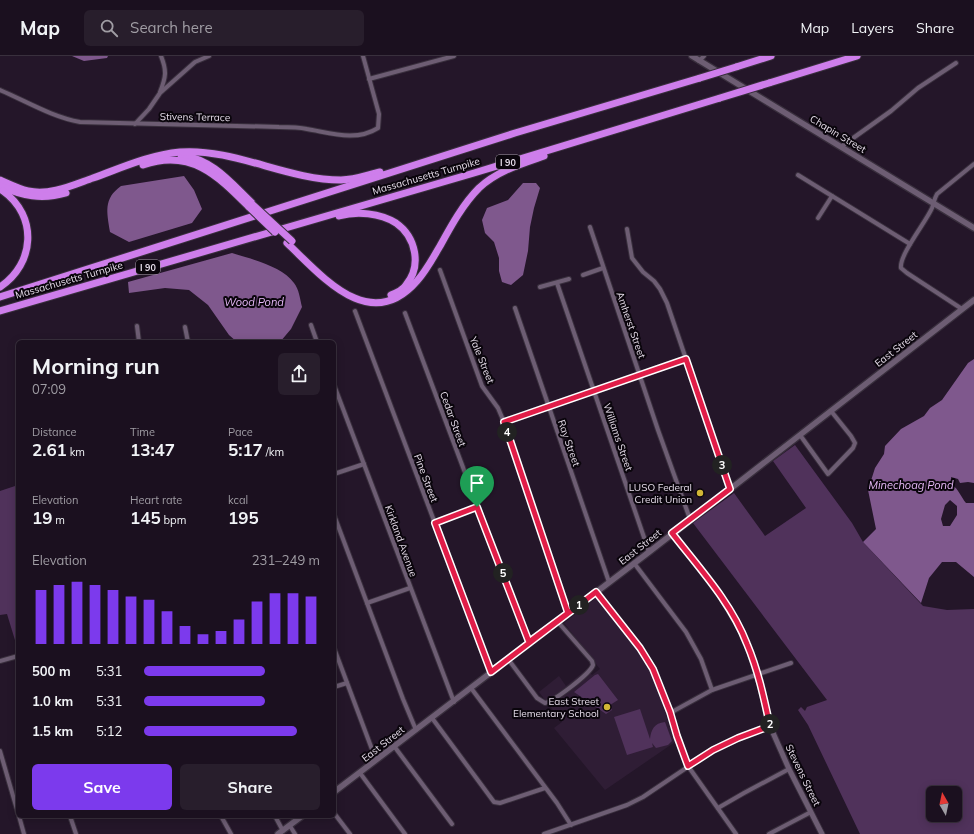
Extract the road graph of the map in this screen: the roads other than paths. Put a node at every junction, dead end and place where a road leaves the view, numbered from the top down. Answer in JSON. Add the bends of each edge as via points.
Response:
{"nodes":[{"id":1,"x":161,"y":56,"type":"edge"},
{"id":2,"x":210,"y":56,"type":"edge"},
{"id":3,"x":363,"y":56,"type":"edge"},
{"id":4,"x":454,"y":56,"type":"edge"},
{"id":5,"x":692,"y":56,"type":"edge"},
{"id":6,"x":771,"y":56,"type":"edge"},
{"id":7,"x":857,"y":56,"type":"edge"},
{"id":8,"x":446,"y":57,"type":"edge"},
{"id":9,"x":702,"y":58,"type":"edge"},
{"id":10,"x":956,"y":62,"type":"dead end"},
{"id":11,"x":369,"y":80,"type":"junction"},
{"id":12,"x":0,"y":90,"type":"edge"},
{"id":13,"x":160,"y":93,"type":"junction"},
{"id":14,"x":135,"y":124,"type":"junction"},
{"id":15,"x":627,"y":126,"type":"junction"},
{"id":16,"x":842,"y":146,"type":"junction"},
{"id":17,"x":450,"y":154,"type":"junction"},
{"id":18,"x":145,"y":159,"type":"junction"},
{"id":19,"x":974,"y":164,"type":"edge"},
{"id":20,"x":798,"y":175,"type":"dead end"},
{"id":21,"x":0,"y":180,"type":"edge"},
{"id":22,"x":0,"y":188,"type":"edge"},
{"id":23,"x":832,"y":196,"type":"junction"},
{"id":24,"x":933,"y":202,"type":"junction"},
{"id":25,"x":251,"y":206,"type":"junction"},
{"id":26,"x":818,"y":218,"type":"dead end"},
{"id":27,"x":296,"y":225,"type":"junction"},
{"id":28,"x":590,"y":227,"type":"dead end"},
{"id":29,"x":974,"y":228,"type":"edge"},
{"id":30,"x":627,"y":229,"type":"dead end"},
{"id":31,"x":289,"y":242,"type":"junction"},
{"id":32,"x":910,"y":244,"type":"junction"},
{"id":33,"x":603,"y":268,"type":"junction"},
{"id":34,"x":440,"y":270,"type":"dead end"},
{"id":35,"x":583,"y":275,"type":"dead end"},
{"id":36,"x":568,"y":279,"type":"dead end"},
{"id":37,"x":557,"y":283,"type":"junction"},
{"id":38,"x":540,"y":286,"type":"dead end"},
{"id":39,"x":0,"y":287,"type":"edge"},
{"id":40,"x":0,"y":297,"type":"edge"},
{"id":41,"x":974,"y":300,"type":"edge"},
{"id":42,"x":515,"y":308,"type":"dead end"},
{"id":43,"x":962,"y":309,"type":"junction"},
{"id":44,"x":0,"y":311,"type":"edge"},
{"id":45,"x":355,"y":311,"type":"dead end"},
{"id":46,"x":405,"y":313,"type":"dead end"},
{"id":47,"x":311,"y":325,"type":"dead end"},
{"id":48,"x":137,"y":326,"type":"dead end"},
{"id":49,"x":185,"y":326,"type":"dead end"},
{"id":50,"x":139,"y":340,"type":"edge"},
{"id":51,"x":188,"y":340,"type":"edge"},
{"id":52,"x":316,"y":340,"type":"edge"},
{"id":53,"x":686,"y":359,"type":"junction"},
{"id":54,"x":640,"y":375,"type":"junction"},
{"id":55,"x":336,"y":390,"type":"edge"},
{"id":56,"x":594,"y":391,"type":"junction"},
{"id":57,"x":548,"y":406,"type":"junction"},
{"id":58,"x":831,"y":411,"type":"junction"},
{"id":59,"x":504,"y":422,"type":"junction"},
{"id":60,"x":800,"y":435,"type":"junction"},
{"id":61,"x":364,"y":464,"type":"junction"},
{"id":62,"x":336,"y":473,"type":"edge"},
{"id":63,"x":730,"y":489,"type":"junction"},
{"id":64,"x":477,"y":507,"type":"junction"},
{"id":65,"x":690,"y":519,"type":"junction"},
{"id":66,"x":336,"y":520,"type":"edge"},
{"id":67,"x":435,"y":523,"type":"junction"},
{"id":68,"x":672,"y":533,"type":"junction"},
{"id":69,"x":649,"y":552,"type":"junction"},
{"id":70,"x":634,"y":563,"type":"junction"},
{"id":71,"x":609,"y":582,"type":"junction"},
{"id":72,"x":410,"y":588,"type":"junction"},
{"id":73,"x":596,"y":592,"type":"junction"},
{"id":74,"x":367,"y":603,"type":"junction"},
{"id":75,"x":568,"y":613,"type":"junction"},
{"id":76,"x":558,"y":622,"type":"junction"},
{"id":77,"x":529,"y":642,"type":"junction"},
{"id":78,"x":336,"y":653,"type":"edge"},
{"id":79,"x":16,"y":657,"type":"edge"},
{"id":80,"x":508,"y":659,"type":"junction"},
{"id":81,"x":0,"y":661,"type":"edge"},
{"id":82,"x":790,"y":662,"type":"dead end"},
{"id":83,"x":491,"y":672,"type":"junction"},
{"id":84,"x":757,"y":674,"type":"junction"},
{"id":85,"x":347,"y":683,"type":"junction"},
{"id":86,"x":336,"y":686,"type":"edge"},
{"id":87,"x":471,"y":688,"type":"junction"},
{"id":88,"x":712,"y":690,"type":"junction"},
{"id":89,"x":454,"y":702,"type":"junction"},
{"id":90,"x":670,"y":712,"type":"junction"},
{"id":91,"x":432,"y":718,"type":"junction"},
{"id":92,"x":770,"y":726,"type":"junction"},
{"id":93,"x":416,"y":730,"type":"junction"},
{"id":94,"x":394,"y":746,"type":"junction"},
{"id":95,"x":0,"y":751,"type":"edge"},
{"id":96,"x":376,"y":760,"type":"junction"},
{"id":97,"x":688,"y":766,"type":"junction"},
{"id":98,"x":789,"y":769,"type":"junction"},
{"id":99,"x":360,"y":773,"type":"junction"},
{"id":100,"x":545,"y":788,"type":"junction"},
{"id":101,"x":336,"y":791,"type":"edge"},
{"id":102,"x":16,"y":806,"type":"edge"},
{"id":103,"x":718,"y":808,"type":"junction"},
{"id":104,"x":811,"y":812,"type":"junction"},
{"id":105,"x":336,"y":816,"type":"edge"},
{"id":106,"x":20,"y":818,"type":"edge"},
{"id":107,"x":71,"y":818,"type":"edge"},
{"id":108,"x":223,"y":818,"type":"edge"},
{"id":109,"x":276,"y":818,"type":"edge"},
{"id":110,"x":300,"y":818,"type":"edge"},
{"id":111,"x":452,"y":824,"type":"dead end"},
{"id":112,"x":571,"y":825,"type":"junction"},
{"id":113,"x":290,"y":826,"type":"junction"},
{"id":114,"x":280,"y":832,"type":"edge"},
{"id":115,"x":24,"y":834,"type":"edge"},
{"id":116,"x":76,"y":834,"type":"edge"},
{"id":117,"x":231,"y":834,"type":"edge"},
{"id":118,"x":295,"y":834,"type":"edge"},
{"id":119,"x":350,"y":834,"type":"edge"},
{"id":120,"x":405,"y":834,"type":"edge"},
{"id":121,"x":544,"y":834,"type":"edge"},
{"id":122,"x":736,"y":834,"type":"edge"},
{"id":123,"x":769,"y":834,"type":"edge"},
{"id":124,"x":822,"y":834,"type":"edge"}],
"edges":[{"from":1,"to":13,"type":"street","via":[[166,74]]},
{"from":2,"to":13,"type":"street","via":[[195,62]]},
{"from":3,"to":11,"type":"street"},
{"from":4,"to":8,"type":"street"},
{"from":5,"to":9,"type":"main road","name":"Chapin Street"},
{"from":6,"to":17,"type":"highway","name":"Massachusetts Turnpike","number":"I 90","bridge":true},
{"from":7,"to":15,"type":"highway","name":"Massachusetts Turnpike","number":"I 90","bridge":true},
{"from":8,"to":11,"type":"street"},
{"from":9,"to":16,"type":"main road","name":"Chapin Street"},
{"from":10,"to":16,"type":"street"},
{"from":11,"to":14,"type":"street","name":"Stivens Terrace","via":[[379,114],[378,128],[366,134],[347,136],[279,126]]},
{"from":12,"to":14,"type":"street","name":"Stivens Terrace","via":[[72,121]]},
{"from":13,"to":14,"type":"street"},
{"from":15,"to":27,"type":"highway","name":"Massachusetts Turnpike","number":"I 90"},
{"from":15,"to":31,"type":"highway","via":[[509,168],[488,180],[471,196],[422,275],[411,288],[389,301],[372,304],[344,294]]},
{"from":16,"to":24,"type":"main road","name":"Chapin Street"},
{"from":17,"to":18,"type":"highway","via":[[360,178],[342,180],[314,177],[198,152],[171,153]]},
{"from":17,"to":40,"type":"highway","name":"Massachusetts Turnpike","number":"I 90"},
{"from":18,"to":21,"type":"highway","via":[[49,192],[29,191]]},
{"from":18,"to":25,"type":"highway","via":[[173,155],[199,160],[220,172]]},
{"from":19,"to":24,"type":"street","via":[[937,194]]},
{"from":20,"to":23,"type":"street"},
{"from":22,"to":25,"type":"highway","via":[[30,196],[52,196],[154,161],[182,160],[200,166],[217,176]]},
{"from":22,"to":39,"type":"highway","via":[[12,197],[23,212],[28,237],[21,265]]},
{"from":23,"to":26,"type":"street"},
{"from":23,"to":32,"type":"street"},
{"from":24,"to":29,"type":"main road","name":"Chapin Street"},
{"from":24,"to":32,"type":"street","via":[[932,209]]},
{"from":25,"to":31,"type":"highway","bridge":true},
{"from":27,"to":31,"type":"highway","via":[[342,215],[368,214],[383,217],[396,223],[410,238],[416,258],[414,269],[406,286],[391,295],[378,300],[362,299],[343,290]]},
{"from":27,"to":44,"type":"highway","name":"Massachusetts Turnpike","number":"I 90"},
{"from":28,"to":33,"type":"street","name":"Amherst Street"},
{"from":30,"to":53,"type":"street","via":[[632,258],[660,289]]},
{"from":32,"to":43,"type":"street","via":[[902,258],[901,268]]},
{"from":33,"to":35,"type":"street"},
{"from":33,"to":54,"type":"street","name":"Amherst Street"},
{"from":34,"to":59,"type":"street","name":"Yale Street","via":[[482,386],[498,408]]},
{"from":36,"to":37,"type":"street"},
{"from":37,"to":38,"type":"street"},
{"from":37,"to":56,"type":"street","name":"Williams Street"},
{"from":41,"to":43,"type":"main road","name":"East Street"},
{"from":42,"to":57,"type":"street","name":"Ray Street"},
{"from":43,"to":58,"type":"main road","name":"East Street"},
{"from":45,"to":67,"type":"street","name":"Pine Street"},
{"from":46,"to":64,"type":"street","name":"Cedar Street"},
{"from":47,"to":52,"type":"street"},
{"from":48,"to":50,"type":"street"},
{"from":49,"to":51,"type":"street"},
{"from":53,"to":54,"type":"street"},
{"from":53,"to":63,"type":"street"},
{"from":54,"to":56,"type":"street"},
{"from":54,"to":65,"type":"street","name":"Amherst Street"},
{"from":55,"to":61,"type":"street","name":"Kirkland Avenue"},
{"from":56,"to":57,"type":"street"},
{"from":56,"to":69,"type":"street","name":"Williams Street"},
{"from":57,"to":59,"type":"street"},
{"from":57,"to":71,"type":"street","name":"Ray Street"},
{"from":58,"to":60,"type":"main road","name":"East Street"},
{"from":58,"to":60,"type":"street","via":[[855,443],[828,474]]},
{"from":59,"to":75,"type":"street","name":"Yale Street"},
{"from":60,"to":63,"type":"main road","name":"East Street"},
{"from":61,"to":62,"type":"street"},
{"from":61,"to":72,"type":"street","name":"Kirkland Avenue"},
{"from":63,"to":65,"type":"main road","name":"East Street"},
{"from":64,"to":67,"type":"street"},
{"from":64,"to":77,"type":"street","name":"Cedar Street"},
{"from":65,"to":68,"type":"main road","name":"East Street"},
{"from":66,"to":74,"type":"street"},
{"from":67,"to":83,"type":"street","name":"Pine Street"},
{"from":68,"to":69,"type":"main road","name":"East Street"},
{"from":68,"to":84,"type":"street","name":"Stevens Street","via":[[732,614],[747,644]]},
{"from":69,"to":70,"type":"main road","name":"East Street"},
{"from":70,"to":71,"type":"main road","name":"East Street"},
{"from":70,"to":88,"type":"street","via":[[676,616],[692,642]]},
{"from":71,"to":73,"type":"main road","name":"East Street"},
{"from":72,"to":74,"type":"street"},
{"from":72,"to":89,"type":"street","name":"Kirkland Avenue"},
{"from":73,"to":75,"type":"main road","name":"East Street"},
{"from":73,"to":90,"type":"street","via":[[653,669]]},
{"from":74,"to":93,"type":"street"},
{"from":75,"to":76,"type":"main road","name":"East Street"},
{"from":76,"to":77,"type":"main road","name":"East Street"},
{"from":76,"to":80,"type":"street","via":[[590,658],[593,665],[587,674],[553,700],[545,703],[537,698]]},
{"from":77,"to":80,"type":"main road","name":"East Street"},
{"from":78,"to":85,"type":"street"},
{"from":79,"to":81,"type":"street"},
{"from":80,"to":83,"type":"main road","name":"East Street"},
{"from":82,"to":84,"type":"street"},
{"from":83,"to":87,"type":"main road","name":"East Street"},
{"from":84,"to":88,"type":"street"},
{"from":84,"to":92,"type":"street","name":"Stevens Street"},
{"from":85,"to":86,"type":"street"},
{"from":85,"to":96,"type":"street"},
{"from":87,"to":89,"type":"main road","name":"East Street"},
{"from":87,"to":100,"type":"street"},
{"from":88,"to":90,"type":"street"},
{"from":89,"to":91,"type":"main road","name":"East Street"},
{"from":90,"to":97,"type":"street"},
{"from":91,"to":93,"type":"main road","name":"East Street"},
{"from":91,"to":100,"type":"street","via":[[494,802],[500,804]]},
{"from":92,"to":97,"type":"street","via":[[713,750]]},
{"from":92,"to":98,"type":"street","name":"Stevens Street"},
{"from":93,"to":94,"type":"main road","name":"East Street"},
{"from":94,"to":96,"type":"main road","name":"East Street"},
{"from":94,"to":111,"type":"street"},
{"from":95,"to":102,"type":"street"},
{"from":96,"to":99,"type":"main road","name":"East Street"},
{"from":97,"to":103,"type":"street"},
{"from":97,"to":112,"type":"street","via":[[635,801]]},
{"from":98,"to":103,"type":"street"},
{"from":98,"to":104,"type":"street","name":"Stevens Street"},
{"from":99,"to":101,"type":"main road","name":"East Street"},
{"from":99,"to":120,"type":"street"},
{"from":100,"to":112,"type":"street"},
{"from":103,"to":122,"type":"street"},
{"from":104,"to":123,"type":"street"},
{"from":104,"to":124,"type":"street","name":"Stevens Street"},
{"from":105,"to":119,"type":"street"},
{"from":106,"to":115,"type":"street"},
{"from":107,"to":116,"type":"street"},
{"from":108,"to":117,"type":"street"},
{"from":109,"to":114,"type":"street"},
{"from":110,"to":113,"type":"main road"},
{"from":112,"to":121,"type":"street"},
{"from":113,"to":114,"type":"main road"},
{"from":113,"to":118,"type":"street"}]}
